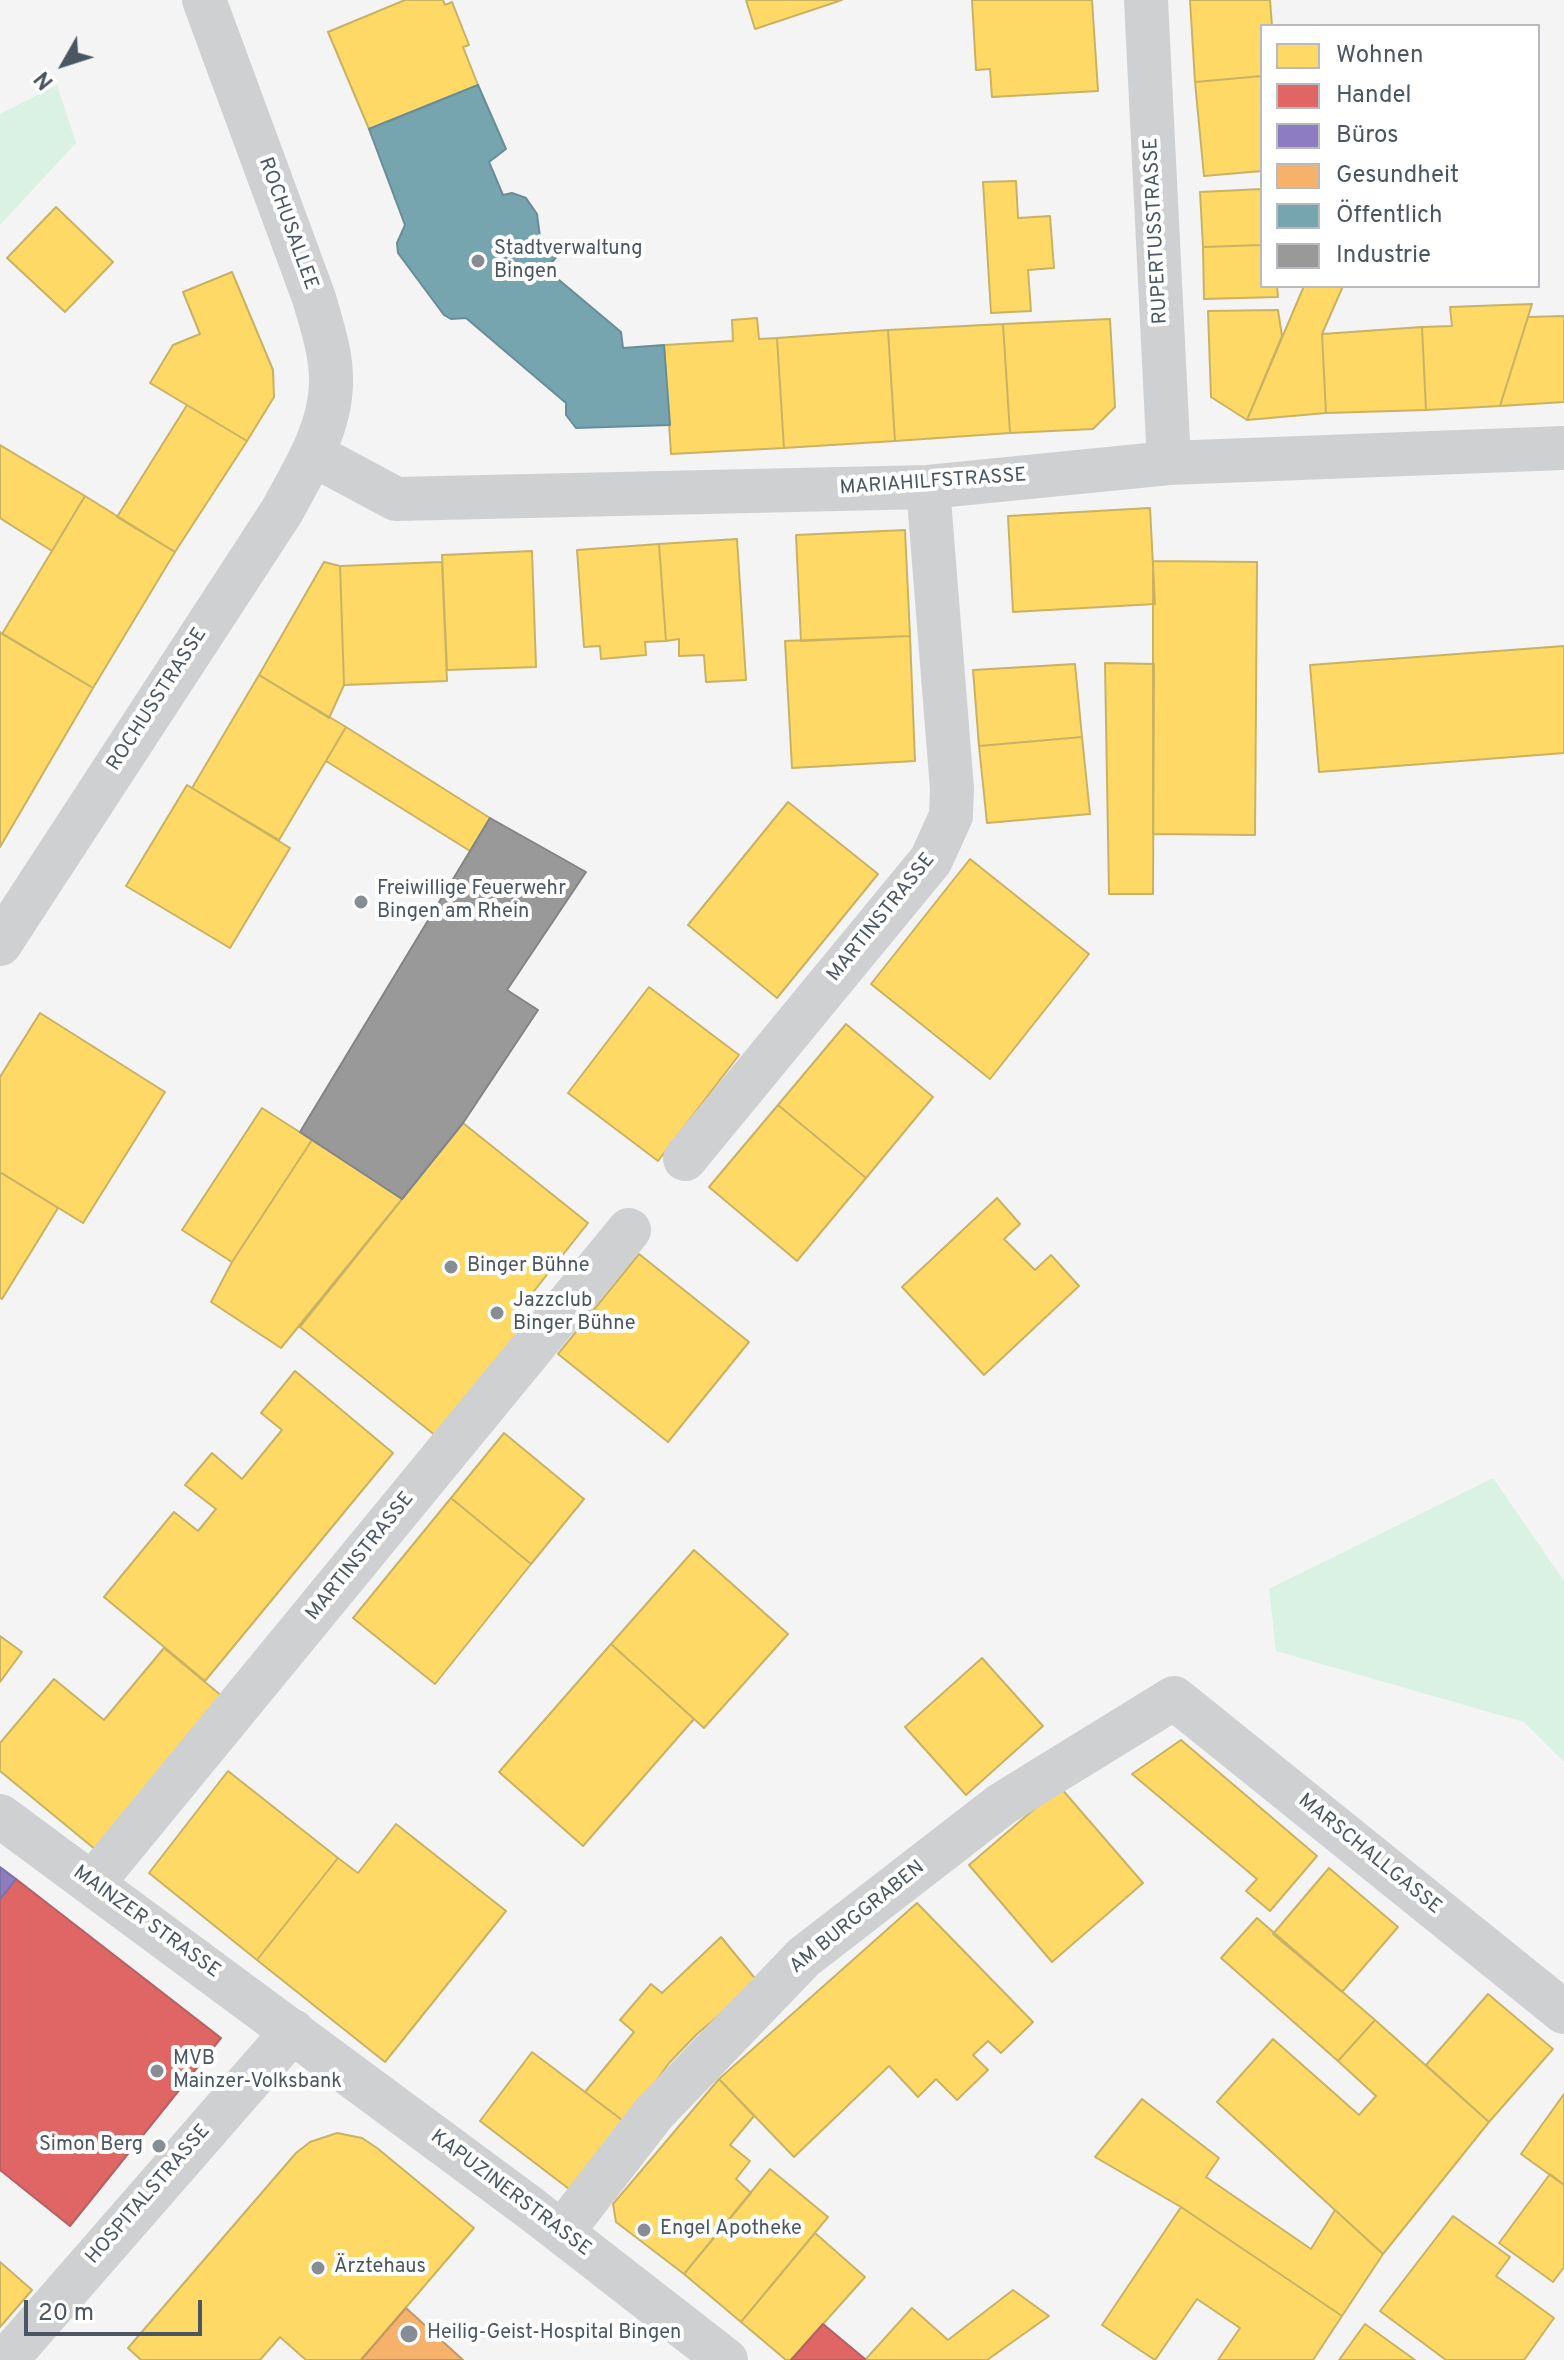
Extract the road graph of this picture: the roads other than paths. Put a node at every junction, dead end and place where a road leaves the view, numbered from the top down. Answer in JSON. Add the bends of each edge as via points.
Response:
{"nodes":[{"id":1,"x":204,"y":0,"type":"edge"},
{"id":2,"x":1146,"y":0,"type":"edge"},
{"id":3,"x":1564,"y":448,"type":"edge"},
{"id":4,"x":312,"y":454,"type":"junction"},
{"id":5,"x":1169,"y":463,"type":"junction"},
{"id":6,"x":928,"y":487,"type":"junction"},
{"id":7,"x":0,"y":944,"type":"edge"},
{"id":8,"x":685,"y":1159,"type":"dead end"},
{"id":9,"x":629,"y":1230,"type":"dead end"},
{"id":10,"x":1174,"y":1698,"type":"joint"},
{"id":11,"x":0,"y":1816,"type":"edge"},
{"id":12,"x":92,"y":1884,"type":"junction"},
{"id":13,"x":1564,"y":2012,"type":"edge"},
{"id":14,"x":293,"y":2031,"type":"junction"},
{"id":15,"x":562,"y":2232,"type":"junction"},
{"id":16,"x":6,"y":2360,"type":"edge"},
{"id":17,"x":726,"y":2360,"type":"edge"}],
"edges":[{"from":1,"to":4,"type":"street","name":"ROCHUSALLEE","via":[[327,344],[331,384],[325,423]]},
{"from":2,"to":5,"type":"street","name":"RUPERTUSSTRASSE"},
{"from":3,"to":5,"type":"street","name":"MARIAHILFSTRASSE"},
{"from":4,"to":6,"type":"street","name":"MARIAHILFSTRASSE","via":[[396,499]]},
{"from":4,"to":7,"type":"street","name":"ROCHUSSTRASSE","via":[[282,511]]},
{"from":5,"to":6,"type":"street","name":"MARIAHILFSTRASSE"},
{"from":6,"to":8,"type":"street","name":"MARTINSTRASSE","via":[[951,816],[931,860]]},
{"from":9,"to":12,"type":"street","name":"MARTINSTRASSE"},
{"from":10,"to":13,"type":"street","name":"MARSCHALLGASSE"},
{"from":10,"to":15,"type":"street","name":"AM BURGGRABEN","via":[[1002,1804],[804,1957],[654,2113]]},
{"from":11,"to":12,"type":"street","name":"MAINZER STRASSE"},
{"from":12,"to":14,"type":"street","name":"MAINZER STRASSE"},
{"from":14,"to":15,"type":"street","name":"KAPUZINERSTRASSE"},
{"from":14,"to":16,"type":"street","name":"HOSPITALSTRASSE"},
{"from":15,"to":17,"type":"street","name":"KAPUZINERSTRASSE"}]}
